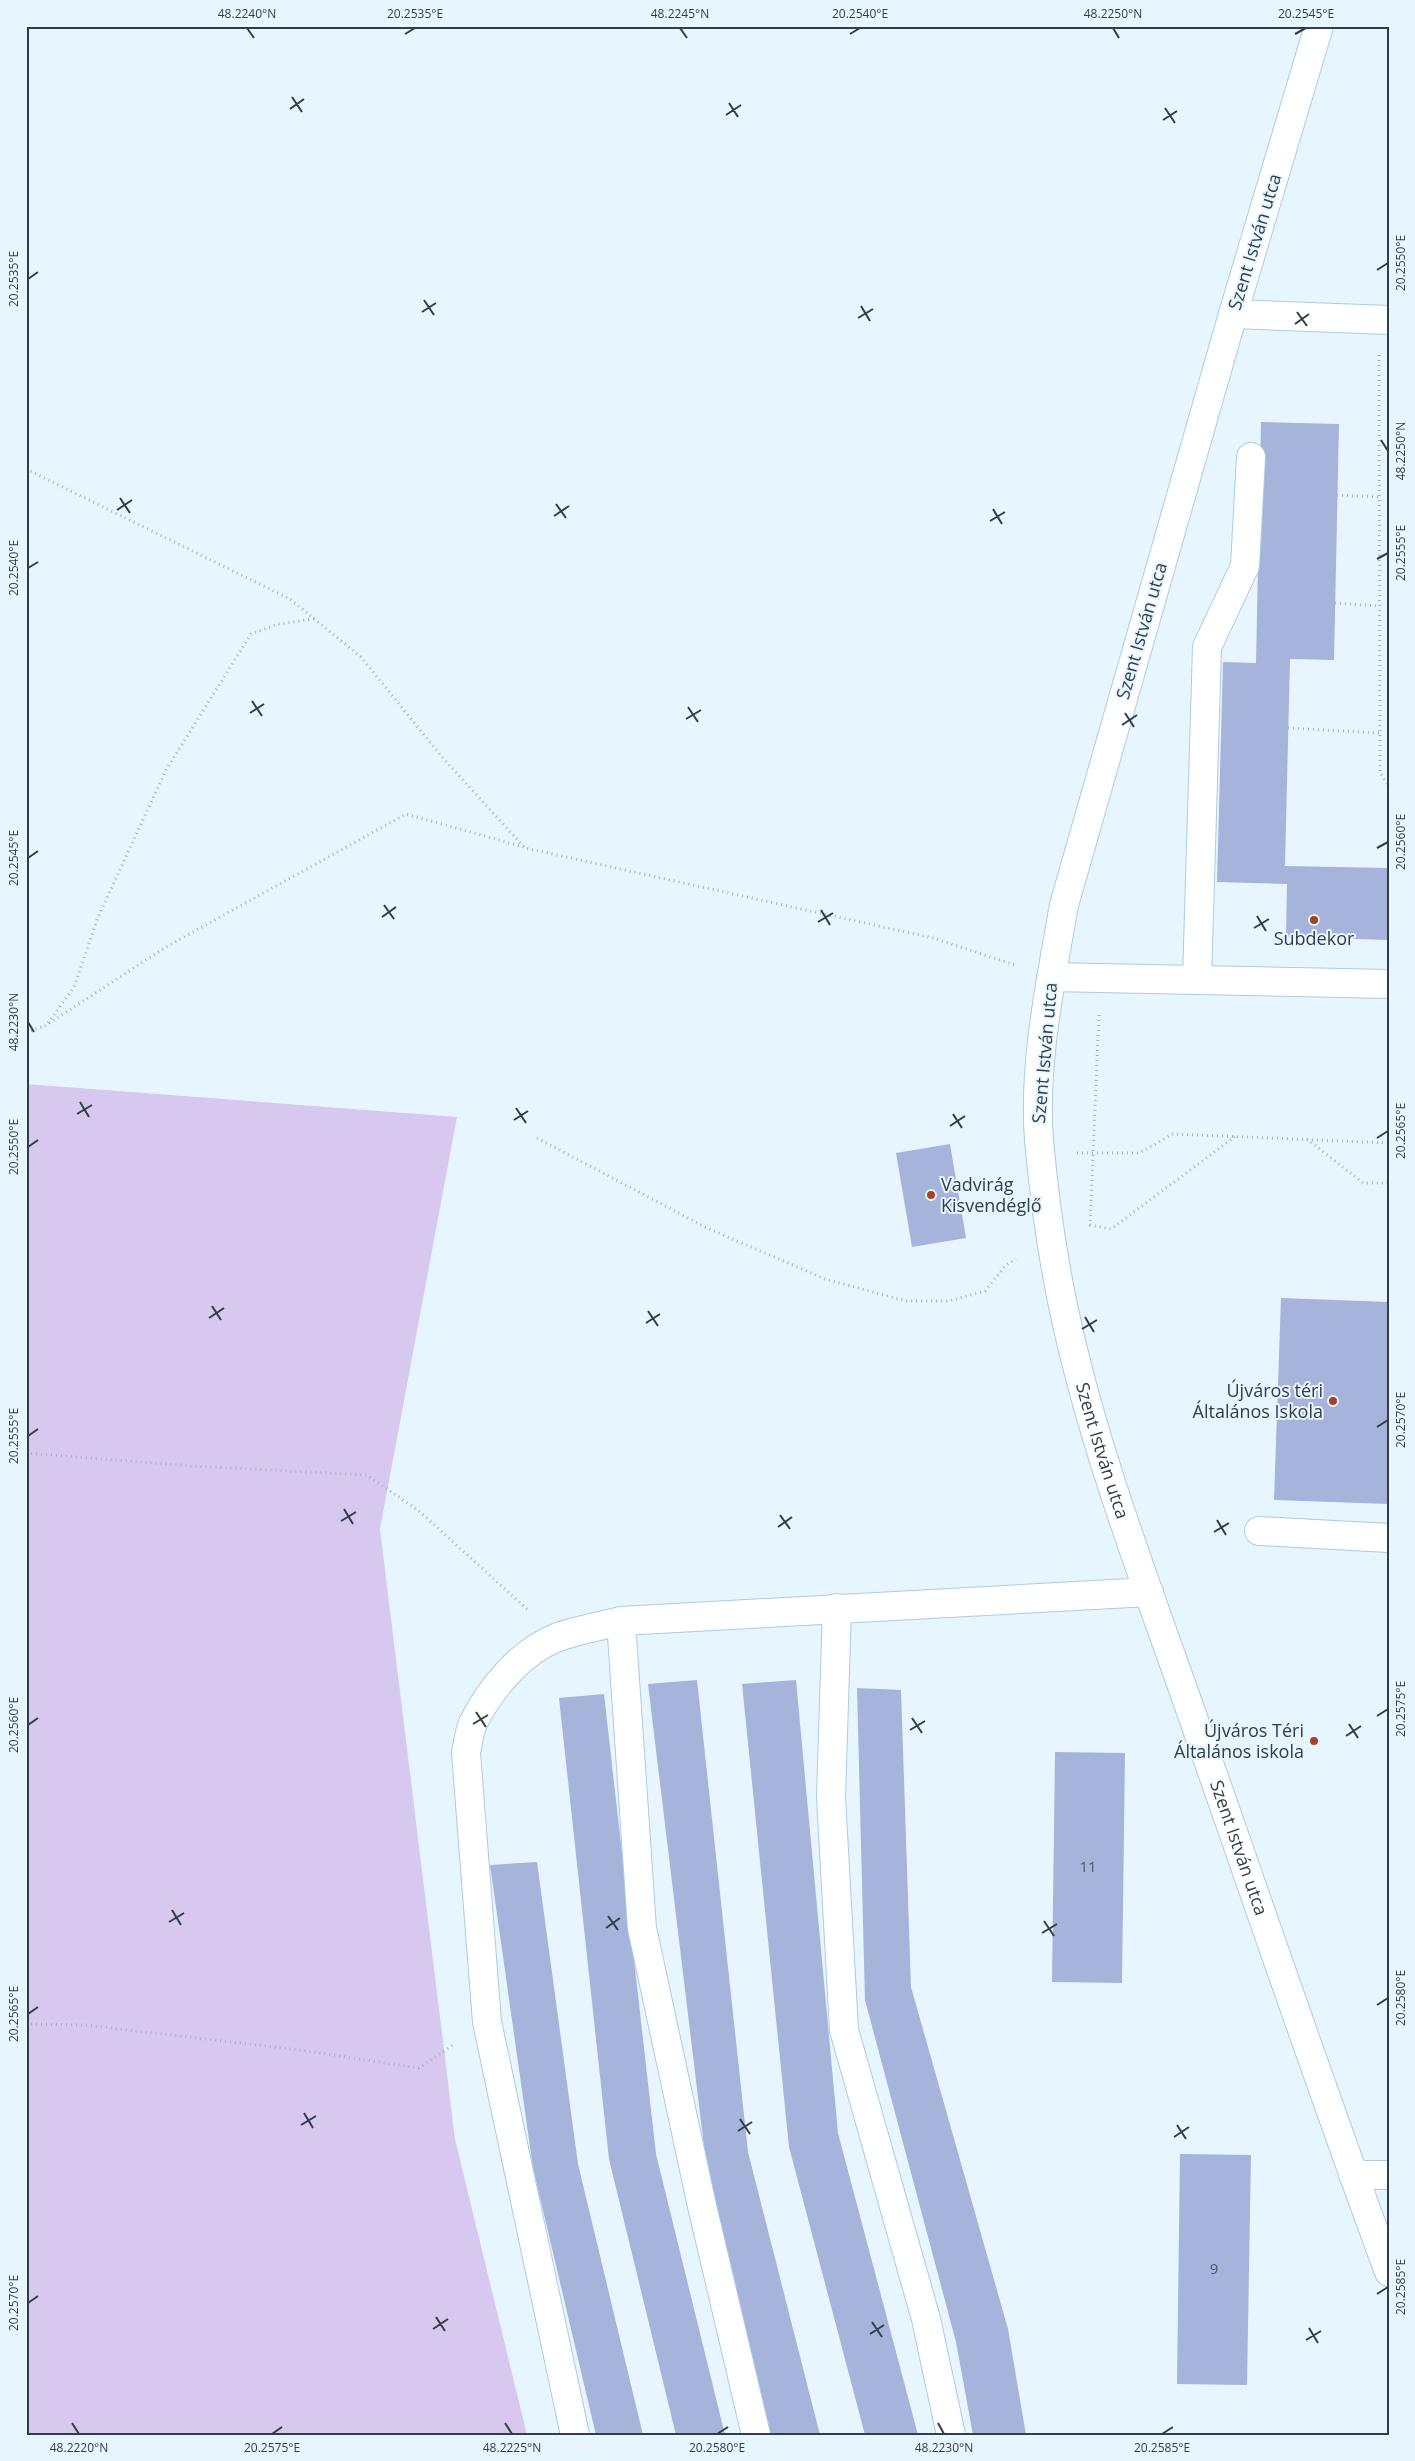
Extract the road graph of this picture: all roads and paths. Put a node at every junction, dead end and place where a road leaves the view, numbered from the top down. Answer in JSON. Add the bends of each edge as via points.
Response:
{"nodes":[{"id":1,"x":1320,"y":26,"type":"edge"},
{"id":2,"x":1233,"y":314,"type":"junction"},
{"id":3,"x":1384,"y":320,"type":"edge"},
{"id":4,"x":1251,"y":457,"type":"dead end"},
{"id":5,"x":26,"y":469,"type":"edge"},
{"id":6,"x":1337,"y":495,"type":"dead end"},
{"id":7,"x":1380,"y":497,"type":"junction"},
{"id":8,"x":1335,"y":603,"type":"dead end"},
{"id":9,"x":1379,"y":606,"type":"junction"},
{"id":10,"x":315,"y":619,"type":"junction"},
{"id":11,"x":1288,"y":728,"type":"dead end"},
{"id":12,"x":1380,"y":733,"type":"junction"},
{"id":13,"x":1389,"y":786,"type":"edge"},
{"id":14,"x":525,"y":848,"type":"junction"},
{"id":15,"x":1051,"y":977,"type":"junction"},
{"id":16,"x":1100,"y":979,"type":"junction"},
{"id":17,"x":1197,"y":980,"type":"junction"},
{"id":18,"x":1389,"y":984,"type":"edge"},
{"id":19,"x":45,"y":1026,"type":"junction"},
{"id":20,"x":26,"y":1032,"type":"edge"},
{"id":21,"x":1236,"y":1136,"type":"junction"},
{"id":22,"x":537,"y":1138,"type":"dead end"},
{"id":23,"x":1307,"y":1139,"type":"junction"},
{"id":24,"x":1389,"y":1143,"type":"edge"},
{"id":25,"x":1041,"y":1152,"type":"junction"},
{"id":26,"x":1092,"y":1153,"type":"junction"},
{"id":27,"x":1389,"y":1183,"type":"edge"},
{"id":28,"x":1052,"y":1237,"type":"junction"},
{"id":29,"x":26,"y":1453,"type":"edge"},
{"id":30,"x":1259,"y":1531,"type":"dead end"},
{"id":31,"x":1389,"y":1538,"type":"edge"},
{"id":32,"x":1149,"y":1592,"type":"junction"},
{"id":33,"x":837,"y":1608,"type":"junction"},
{"id":34,"x":621,"y":1621,"type":"junction"},
{"id":35,"x":557,"y":1638,"type":"junction"},
{"id":36,"x":487,"y":2022,"type":"junction"},
{"id":37,"x":26,"y":2024,"type":"edge"},
{"id":38,"x":1389,"y":2175,"type":"edge"},
{"id":39,"x":1353,"y":2176,"type":"junction"},
{"id":40,"x":1389,"y":2272,"type":"edge"},
{"id":41,"x":575,"y":2435,"type":"edge"},
{"id":42,"x":756,"y":2435,"type":"edge"},
{"id":43,"x":951,"y":2435,"type":"edge"}],
"edges":[{"from":1,"to":2,"type":"street","name":"Szent István utca"},
{"from":2,"to":3,"type":"street"},
{"from":2,"to":15,"type":"street","name":"Szent István utca","via":[[1064,906]]},
{"from":3,"to":7,"type":"path"},
{"from":4,"to":17,"type":"street","via":[[1245,566],[1207,647]]},
{"from":5,"to":10,"type":"path","via":[[290,598]]},
{"from":6,"to":7,"type":"path"},
{"from":7,"to":9,"type":"path"},
{"from":8,"to":9,"type":"path"},
{"from":9,"to":12,"type":"path"},
{"from":10,"to":14,"type":"path","via":[[361,657],[442,757]]},
{"from":10,"to":19,"type":"path","via":[[278,624],[251,634],[166,770],[98,917],[74,987]]},
{"from":11,"to":12,"type":"path"},
{"from":12,"to":13,"type":"path","via":[[1380,772]]},
{"from":14,"to":15,"type":"path","via":[[933,938]]},
{"from":14,"to":19,"type":"path","via":[[406,814],[166,946]]},
{"from":15,"to":16,"type":"street"},
{"from":15,"to":25,"type":"street","name":"Szent István utca","via":[[1038,1102]]},
{"from":16,"to":17,"type":"street"},
{"from":16,"to":26,"type":"path"},
{"from":17,"to":18,"type":"street"},
{"from":19,"to":20,"type":"path"},
{"from":21,"to":23,"type":"path"},
{"from":21,"to":26,"type":"path","via":[[1173,1134],[1139,1153]]},
{"from":21,"to":26,"type":"path","via":[[1111,1230],[1090,1225]]},
{"from":22,"to":28,"type":"path","via":[[705,1227],[825,1279],[906,1301],[949,1301],[984,1291],[1006,1265]]},
{"from":23,"to":24,"type":"path"},
{"from":23,"to":27,"type":"path","via":[[1363,1183]]},
{"from":25,"to":26,"type":"path"},
{"from":25,"to":28,"type":"street","name":"Szent István utca"},
{"from":28,"to":32,"type":"street","name":"Szent István utca","via":[[1063,1308],[1081,1380]]},
{"from":29,"to":35,"type":"path","via":[[367,1475],[419,1511]]},
{"from":30,"to":31,"type":"street"},
{"from":32,"to":33,"type":"street"},
{"from":32,"to":39,"type":"street","name":"Szent István utca"},
{"from":33,"to":34,"type":"street"},
{"from":33,"to":43,"type":"street","via":[[831,1797],[844,2030],[926,2319]]},
{"from":34,"to":35,"type":"street"},
{"from":34,"to":42,"type":"street","via":[[642,1928]]},
{"from":35,"to":36,"type":"street","via":[[536,1649],[512,1669],[487,1700],[472,1725],[466,1753]]},
{"from":36,"to":37,"type":"path","via":[[419,2068],[300,2050],[85,2025]]},
{"from":36,"to":41,"type":"street"},
{"from":38,"to":39,"type":"street"},
{"from":39,"to":40,"type":"street","name":"Szent István utca"}]}
